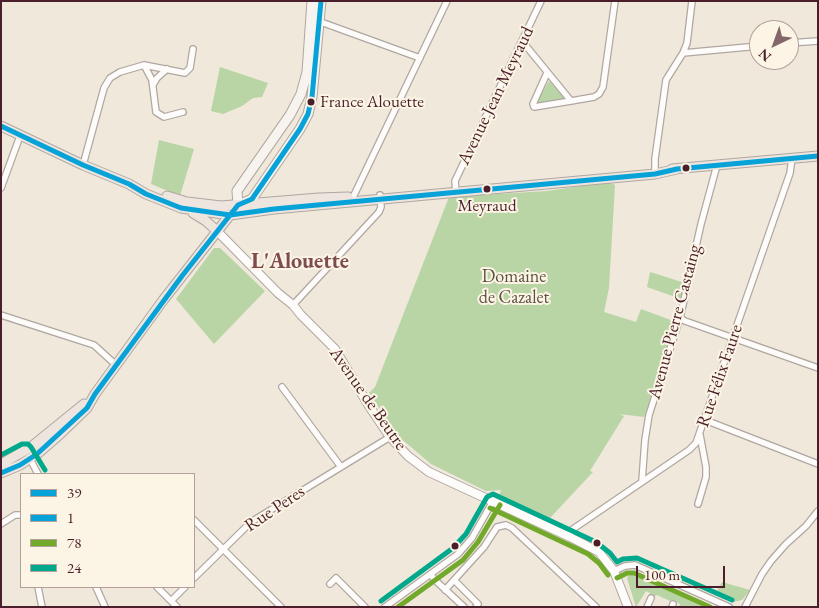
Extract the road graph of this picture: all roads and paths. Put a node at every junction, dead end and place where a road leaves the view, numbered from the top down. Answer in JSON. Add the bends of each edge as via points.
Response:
{"nodes":[{"id":1,"x":312,"y":1,"type":"edge"},
{"id":2,"x":321,"y":1,"type":"edge"},
{"id":3,"x":447,"y":1,"type":"edge"},
{"id":4,"x":541,"y":1,"type":"edge"},
{"id":5,"x":615,"y":1,"type":"edge"},
{"id":6,"x":692,"y":1,"type":"edge"},
{"id":7,"x":318,"y":21,"type":"junction"},
{"id":8,"x":522,"y":41,"type":"junction"},
{"id":9,"x":818,"y":41,"type":"edge"},
{"id":10,"x":799,"y":42,"type":"edge"},
{"id":11,"x":749,"y":47,"type":"edge"},
{"id":12,"x":193,"y":49,"type":"dead end"},
{"id":13,"x":683,"y":53,"type":"junction"},
{"id":14,"x":420,"y":58,"type":"junction"},
{"id":15,"x":144,"y":66,"type":"junction"},
{"id":16,"x":166,"y":69,"type":"junction"},
{"id":17,"x":548,"y":73,"type":"junction"},
{"id":18,"x":153,"y":85,"type":"junction"},
{"id":19,"x":571,"y":101,"type":"junction"},
{"id":20,"x":182,"y":112,"type":"dead end"},
{"id":21,"x":1,"y":126,"type":"edge"},
{"id":22,"x":20,"y":136,"type":"junction"},
{"id":23,"x":818,"y":156,"type":"edge"},
{"id":24,"x":792,"y":158,"type":"junction"},
{"id":25,"x":83,"y":165,"type":"junction"},
{"id":26,"x":717,"y":166,"type":"junction"},
{"id":27,"x":655,"y":172,"type":"junction"},
{"id":28,"x":263,"y":182,"type":"junction"},
{"id":29,"x":129,"y":184,"type":"junction"},
{"id":30,"x":1,"y":188,"type":"edge"},
{"id":31,"x":456,"y":190,"type":"junction"},
{"id":32,"x":353,"y":197,"type":"junction"},
{"id":33,"x":380,"y":197,"type":"junction"},
{"id":34,"x":343,"y":200,"type":"junction"},
{"id":35,"x":272,"y":202,"type":"junction"},
{"id":36,"x":238,"y":206,"type":"junction"},
{"id":37,"x":181,"y":208,"type":"junction"},
{"id":38,"x":230,"y":215,"type":"junction"},
{"id":39,"x":217,"y":231,"type":"junction"},
{"id":40,"x":294,"y":305,"type":"junction"},
{"id":41,"x":1,"y":315,"type":"edge"},
{"id":42,"x":680,"y":318,"type":"junction"},
{"id":43,"x":734,"y":338,"type":"junction"},
{"id":44,"x":116,"y":365,"type":"junction"},
{"id":45,"x":818,"y":368,"type":"edge"},
{"id":46,"x":282,"y":387,"type":"dead end"},
{"id":47,"x":705,"y":420,"type":"junction"},
{"id":48,"x":700,"y":433,"type":"junction"},
{"id":49,"x":390,"y":437,"type":"junction"},
{"id":50,"x":28,"y":455,"type":"junction"},
{"id":51,"x":1,"y":464,"type":"edge"},
{"id":52,"x":818,"y":464,"type":"edge"},
{"id":53,"x":341,"y":467,"type":"junction"},
{"id":54,"x":1,"y":473,"type":"edge"},
{"id":55,"x":37,"y":473,"type":"edge"},
{"id":56,"x":642,"y":481,"type":"junction"},
{"id":57,"x":493,"y":501,"type":"junction"},
{"id":58,"x":698,"y":504,"type":"dead end"},
{"id":59,"x":818,"y":511,"type":"edge"},
{"id":60,"x":20,"y":515,"type":"edge"},
{"id":61,"x":195,"y":521,"type":"edge"},
{"id":62,"x":1,"y":524,"type":"edge"},
{"id":63,"x":570,"y":537,"type":"junction"},
{"id":64,"x":223,"y":548,"type":"junction"},
{"id":65,"x":614,"y":571,"type":"junction"},
{"id":66,"x":431,"y":575,"type":"junction"},
{"id":67,"x":195,"y":577,"type":"edge"},
{"id":68,"x":454,"y":580,"type":"junction"},
{"id":69,"x":330,"y":584,"type":"dead end"},
{"id":70,"x":38,"y":588,"type":"edge"},
{"id":71,"x":96,"y":588,"type":"edge"},
{"id":72,"x":158,"y":588,"type":"edge"},
{"id":73,"x":184,"y":588,"type":"edge"},
{"id":74,"x":445,"y":590,"type":"junction"},
{"id":75,"x":651,"y":598,"type":"dead end"},
{"id":76,"x":171,"y":601,"type":"junction"},
{"id":77,"x":42,"y":607,"type":"edge"},
{"id":78,"x":105,"y":607,"type":"edge"},
{"id":79,"x":177,"y":607,"type":"edge"},
{"id":80,"x":281,"y":607,"type":"edge"},
{"id":81,"x":365,"y":607,"type":"edge"},
{"id":82,"x":385,"y":607,"type":"edge"},
{"id":83,"x":464,"y":607,"type":"edge"},
{"id":84,"x":476,"y":607,"type":"edge"},
{"id":85,"x":596,"y":607,"type":"edge"},
{"id":86,"x":628,"y":607,"type":"edge"},
{"id":87,"x":646,"y":607,"type":"edge"},
{"id":88,"x":729,"y":607,"type":"edge"},
{"id":89,"x":745,"y":607,"type":"edge"}],
"edges":[{"from":1,"to":36,"type":"main road","via":[[307,72],[301,94],[237,191]]},
{"from":2,"to":7,"type":"main road"},
{"from":3,"to":14,"type":"street"},
{"from":4,"to":8,"type":"street","name":"Avenue Jean Meyraud"},
{"from":5,"to":19,"type":"street","via":[[601,91],[594,97]]},
{"from":6,"to":13,"type":"street"},
{"from":7,"to":14,"type":"street"},
{"from":7,"to":28,"type":"main road","via":[[308,114]]},
{"from":8,"to":17,"type":"street"},
{"from":8,"to":31,"type":"street","name":"Avenue Jean Meyraud","via":[[456,181]]},
{"from":9,"to":10,"type":"street"},
{"from":11,"to":13,"type":"street"},
{"from":12,"to":16,"type":"street","via":[[188,71],[181,73]]},
{"from":13,"to":27,"type":"street","via":[[666,80]]},
{"from":14,"to":32,"type":"street"},
{"from":15,"to":16,"type":"street"},
{"from":15,"to":18,"type":"street"},
{"from":15,"to":25,"type":"street","via":[[120,72],[107,82]]},
{"from":16,"to":18,"type":"street"},
{"from":17,"to":19,"type":"street"},
{"from":17,"to":19,"type":"street","via":[[532,104],[534,107]]},
{"from":18,"to":20,"type":"street","via":[[156,112],[164,117]]},
{"from":21,"to":22,"type":"main road"},
{"from":22,"to":25,"type":"main road"},
{"from":22,"to":30,"type":"street"},
{"from":23,"to":24,"type":"main road"},
{"from":24,"to":26,"type":"main road"},
{"from":24,"to":43,"type":"street","name":"Rue Félix Faure","via":[[790,173]]},
{"from":25,"to":29,"type":"main road"},
{"from":26,"to":27,"type":"main road"},
{"from":26,"to":42,"type":"street","name":"Avenue Pierre Castaing"},
{"from":27,"to":31,"type":"main road"},
{"from":28,"to":35,"type":"main road","via":[[262,194]]},
{"from":28,"to":36,"type":"main road","via":[[252,199]]},
{"from":29,"to":36,"type":"main road","via":[[177,200]]},
{"from":29,"to":37,"type":"main road"},
{"from":31,"to":33,"type":"main road"},
{"from":32,"to":33,"type":"main road"},
{"from":32,"to":34,"type":"main road"},
{"from":33,"to":34,"type":"main road"},
{"from":33,"to":40,"type":"street","via":[[379,212]]},
{"from":34,"to":35,"type":"main road"},
{"from":34,"to":38,"type":"main road","via":[[254,208]]},
{"from":35,"to":36,"type":"main road"},
{"from":36,"to":37,"type":"main road","via":[[220,210]]},
{"from":36,"to":38,"type":"main road"},
{"from":37,"to":38,"type":"main road"},
{"from":37,"to":39,"type":"main road","via":[[206,220]]},
{"from":38,"to":39,"type":"main road"},
{"from":39,"to":40,"type":"street","name":"Avenue de Beutre"},
{"from":39,"to":44,"type":"main road"},
{"from":40,"to":49,"type":"street","name":"Avenue de Beutre","via":[[335,349]]},
{"from":41,"to":44,"type":"street","via":[[94,345]]},
{"from":42,"to":43,"type":"street"},
{"from":42,"to":56,"type":"street","name":"Avenue Pierre Castaing","via":[[649,415]]},
{"from":43,"to":45,"type":"street"},
{"from":43,"to":47,"type":"street","name":"Rue Félix Faure"},
{"from":44,"to":50,"type":"main road","via":[[95,394]]},
{"from":46,"to":53,"type":"street"},
{"from":47,"to":48,"type":"street","name":"Rue Félix Faure"},
{"from":47,"to":52,"type":"street"},
{"from":48,"to":56,"type":"street","name":"Rue Félix Faure","via":[[689,450]]},
{"from":48,"to":58,"type":"street","via":[[706,477]]},
{"from":49,"to":53,"type":"street","name":"Rue Peres"},
{"from":49,"to":57,"type":"street","name":"Avenue de Beutre","via":[[429,472]]},
{"from":50,"to":51,"type":"main road"},
{"from":50,"to":54,"type":"main road"},
{"from":50,"to":55,"type":"street"},
{"from":53,"to":64,"type":"street","name":"Rue Peres","via":[[251,522]]},
{"from":56,"to":63,"type":"street","name":"Rue Félix Faure","via":[[573,529]]},
{"from":57,"to":63,"type":"street","name":"Avenue de Beutre"},
{"from":57,"to":66,"type":"street","via":[[472,538]]},
{"from":59,"to":89,"type":"street","via":[[771,561]]},
{"from":60,"to":62,"type":"street"},
{"from":61,"to":64,"type":"street"},
{"from":63,"to":65,"type":"street","name":"Avenue de Beutre","via":[[599,552]]},
{"from":64,"to":67,"type":"street","name":"Rue Peres"},
{"from":64,"to":80,"type":"street"},
{"from":65,"to":86,"type":"street","name":"Avenue de Beutre"},
{"from":65,"to":88,"type":"street","via":[[634,566]]},
{"from":66,"to":74,"type":"street"},
{"from":66,"to":82,"type":"street"},
{"from":68,"to":74,"type":"street"},
{"from":68,"to":84,"type":"street","via":[[478,604]]},
{"from":68,"to":85,"type":"street","via":[[498,527],[506,525]]},
{"from":69,"to":81,"type":"street","via":[[336,578]]},
{"from":70,"to":77,"type":"street"},
{"from":71,"to":78,"type":"street"},
{"from":72,"to":76,"type":"street"},
{"from":73,"to":76,"type":"street"},
{"from":74,"to":83,"type":"street"},
{"from":75,"to":87,"type":"street"},
{"from":76,"to":79,"type":"street"}]}
